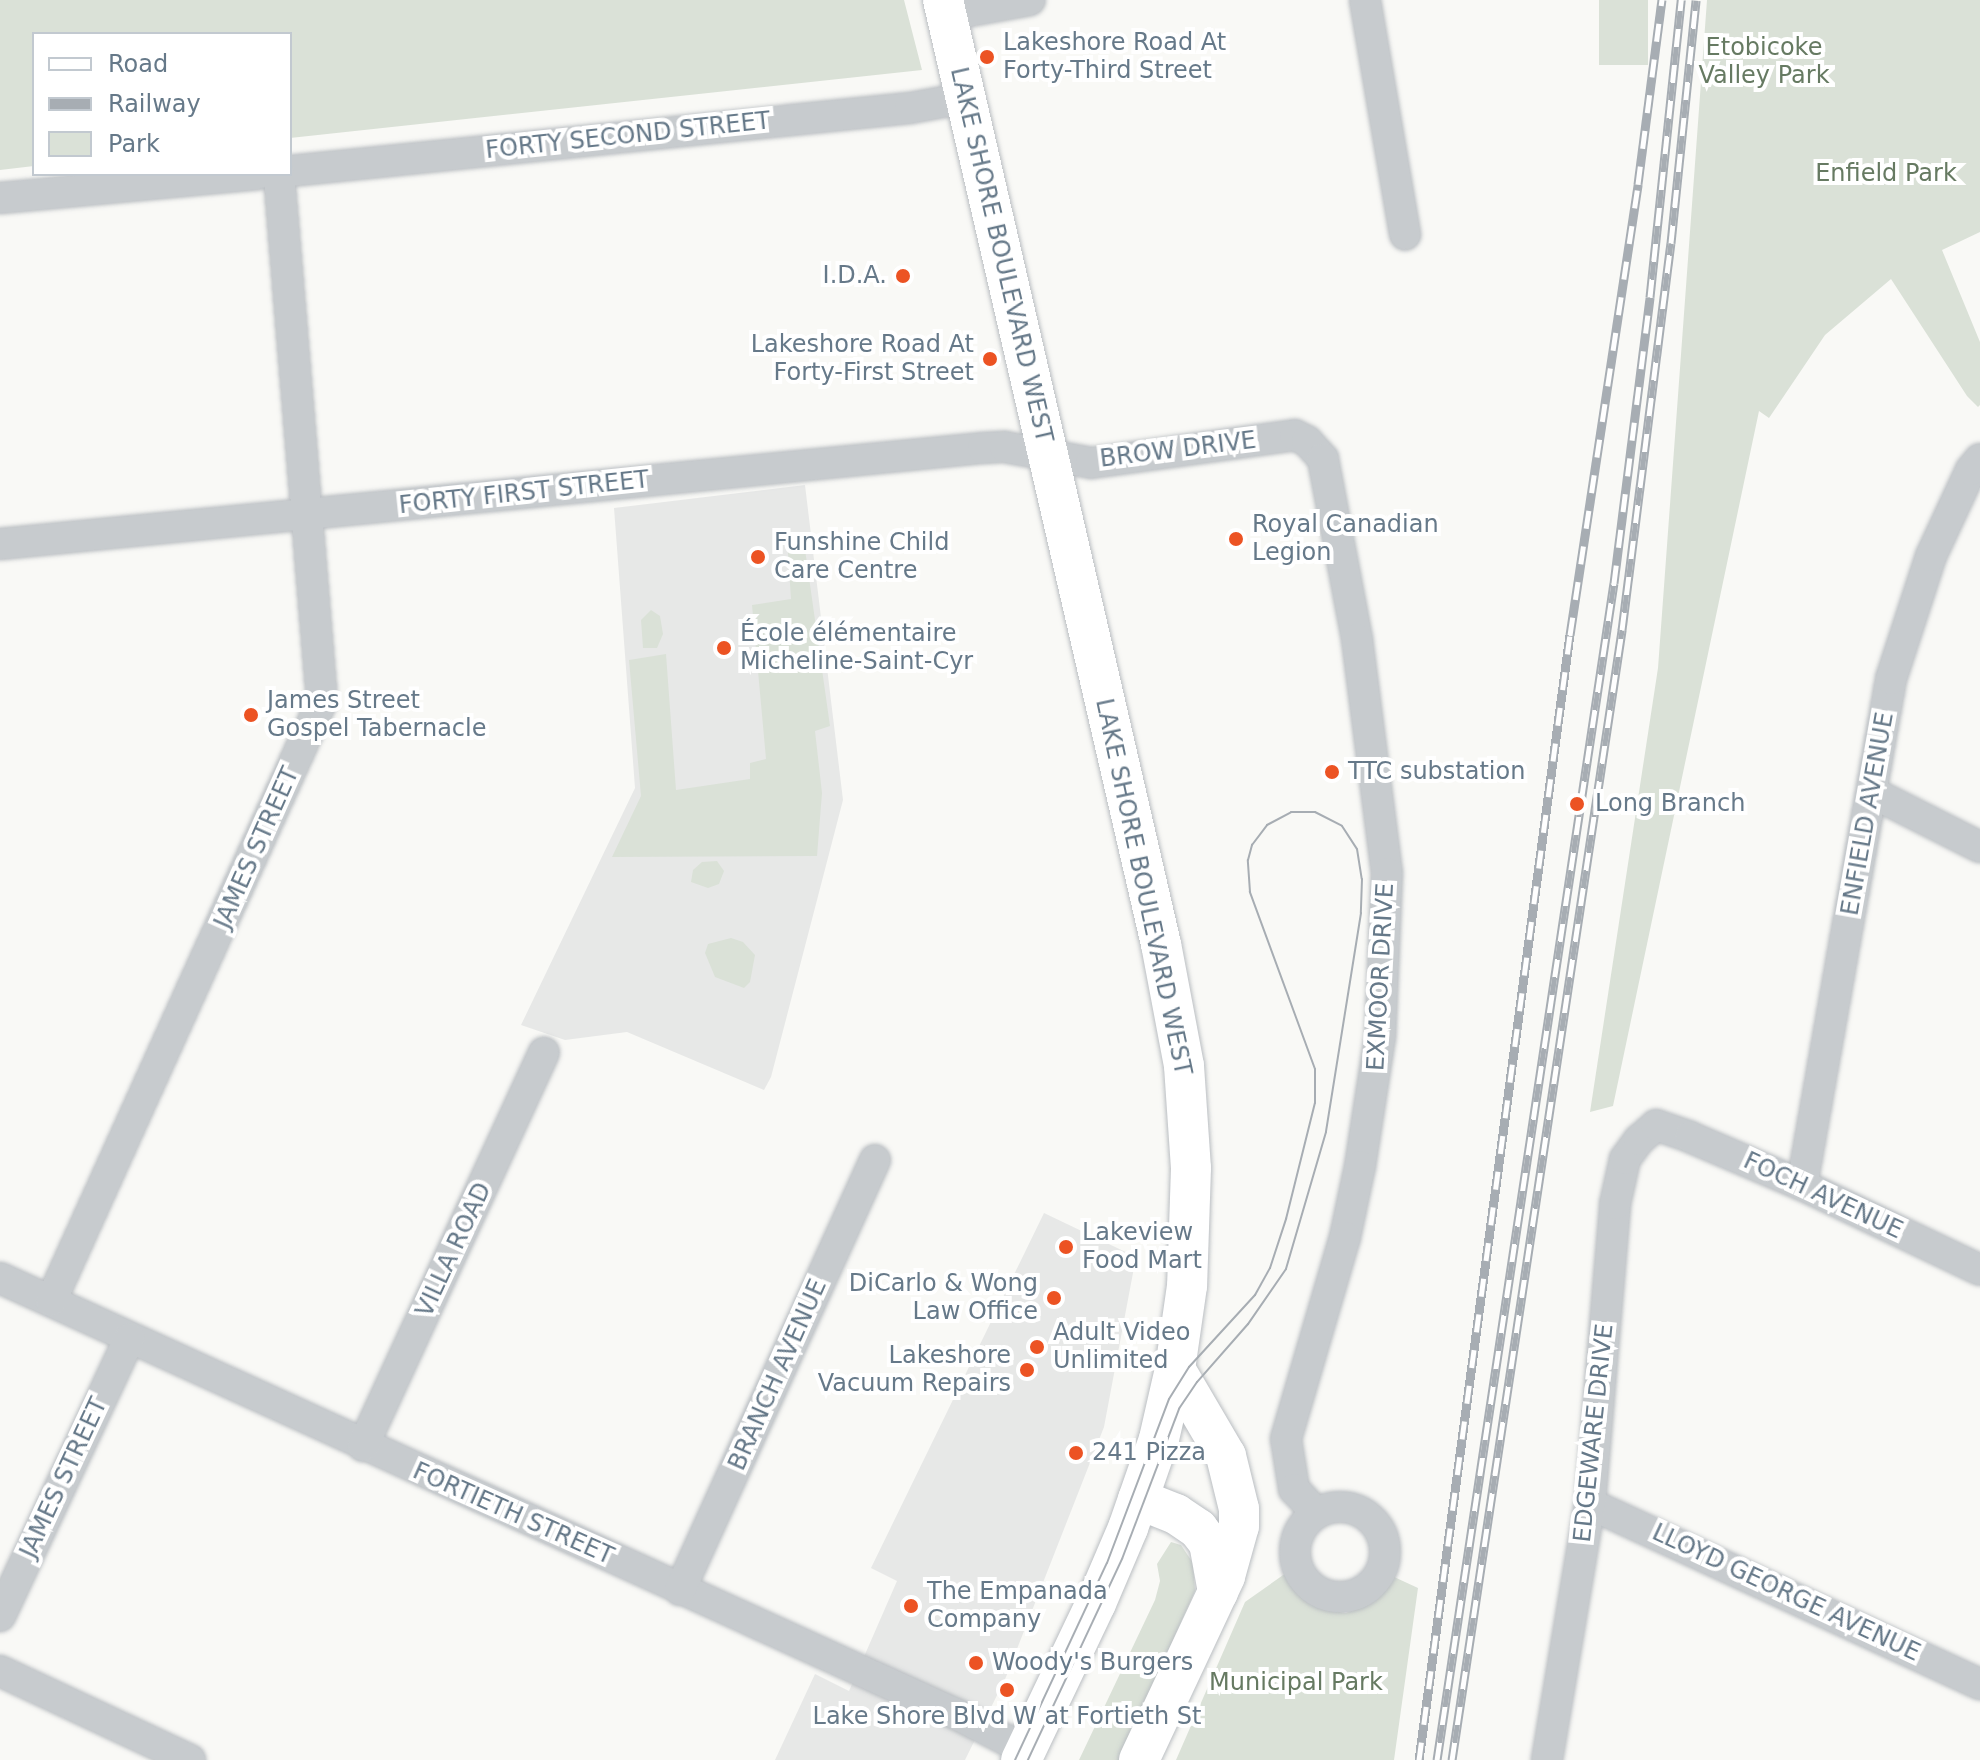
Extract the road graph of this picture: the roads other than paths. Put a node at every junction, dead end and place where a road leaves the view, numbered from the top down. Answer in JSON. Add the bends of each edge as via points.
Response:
{"nodes":[{"id":1,"x":1030,"y":0,"type":"edge"},
{"id":2,"x":1365,"y":0,"type":"edge"},
{"id":3,"x":945,"y":8,"type":"edge"},
{"id":4,"x":965,"y":98,"type":"junction"},
{"id":5,"x":292,"y":171,"type":"edge"},
{"id":6,"x":236,"y":176,"type":"edge"},
{"id":7,"x":279,"y":176,"type":"edge"},
{"id":8,"x":0,"y":198,"type":"edge"},
{"id":9,"x":1405,"y":235,"type":"dead end"},
{"id":10,"x":1307,"y":441,"type":"joint"},
{"id":11,"x":1047,"y":456,"type":"junction"},
{"id":12,"x":1980,"y":459,"type":"edge"},
{"id":13,"x":306,"y":514,"type":"junction"},
{"id":14,"x":0,"y":544,"type":"edge"},
{"id":15,"x":1873,"y":793,"type":"junction"},
{"id":16,"x":1980,"y":847,"type":"edge"},
{"id":17,"x":544,"y":1053,"type":"dead end"},
{"id":18,"x":1663,"y":1127,"type":"joint"},
{"id":19,"x":875,"y":1160,"type":"dead end"},
{"id":20,"x":1802,"y":1185,"type":"junction"},
{"id":21,"x":1980,"y":1270,"type":"edge"},
{"id":22,"x":0,"y":1278,"type":"edge"},
{"id":23,"x":51,"y":1301,"type":"junction"},
{"id":24,"x":129,"y":1339,"type":"junction"},
{"id":25,"x":1175,"y":1369,"type":"junction"},
{"id":26,"x":363,"y":1446,"type":"junction"},
{"id":27,"x":1138,"y":1499,"type":"junction"},
{"id":28,"x":1590,"y":1504,"type":"junction"},
{"id":29,"x":1316,"y":1513,"type":"dead end"},
{"id":30,"x":680,"y":1590,"type":"junction"},
{"id":31,"x":1218,"y":1592,"type":"junction"},
{"id":32,"x":0,"y":1616,"type":"edge"},
{"id":33,"x":0,"y":1671,"type":"edge"},
{"id":34,"x":1980,"y":1684,"type":"edge"},
{"id":35,"x":1023,"y":1755,"type":"edge"},
{"id":36,"x":190,"y":1760,"type":"edge"},
{"id":37,"x":1139,"y":1760,"type":"edge"},
{"id":38,"x":1547,"y":1760,"type":"edge"}],
"edges":[{"from":1,"to":3,"type":"street"},
{"from":2,"to":9,"type":"street"},
{"from":3,"to":4,"type":"main road","name":"LAKE SHORE BOULEVARD WEST"},
{"from":4,"to":5,"type":"street","name":"FORTY SECOND STREET"},
{"from":4,"to":11,"type":"main road","name":"LAKE SHORE BOULEVARD WEST"},
{"from":6,"to":8,"type":"street"},
{"from":7,"to":13,"type":"street","name":"JAMES STREET"},
{"from":10,"to":11,"type":"street","name":"BROW DRIVE","via":[[1295,435],[1091,463]]},
{"from":10,"to":29,"type":"street","name":"EXMOOR DRIVE","via":[[1323,459],[1357,639],[1388,918],[1379,1046],[1360,1166],[1345,1237],[1288,1427],[1287,1464],[1294,1489]]},
{"from":11,"to":13,"type":"street","name":"FORTY FIRST STREET","via":[[983,448]]},
{"from":11,"to":25,"type":"main road","name":"LAKE SHORE BOULEVARD WEST","via":[[1161,944],[1184,1066],[1190,1238]]},
{"from":12,"to":15,"type":"street","name":"ENFIELD AVENUE","via":[[1931,556],[1891,679]]},
{"from":13,"to":14,"type":"street","name":"FORTY FIRST STREET"},
{"from":13,"to":23,"type":"street","name":"JAMES STREET","via":[[323,693],[319,710]]},
{"from":15,"to":16,"type":"street"},
{"from":15,"to":20,"type":"street","name":"ENFIELD AVENUE"},
{"from":17,"to":26,"type":"street","name":"VILLA ROAD"},
{"from":18,"to":20,"type":"street","name":"FOCH AVENUE"},
{"from":18,"to":28,"type":"street","name":"EDGEWARE DRIVE","via":[[1648,1130],[1625,1159],[1615,1204]]},
{"from":19,"to":30,"type":"street","name":"BRANCH AVENUE"},
{"from":20,"to":21,"type":"street","name":"FOCH AVENUE"},
{"from":22,"to":23,"type":"street","name":"FORTIETH STREET"},
{"from":23,"to":24,"type":"street","name":"FORTIETH STREET"},
{"from":24,"to":26,"type":"street","name":"FORTIETH STREET"},
{"from":24,"to":32,"type":"street","name":"JAMES STREET"},
{"from":25,"to":27,"type":"main road","name":"LAKE SHORE BOULEVARD WEST"},
{"from":25,"to":31,"type":"main road","via":[[1232,1470],[1239,1526]]},
{"from":26,"to":30,"type":"street","name":"FORTIETH STREET"},
{"from":27,"to":31,"type":"main road","via":[[1176,1514],[1203,1536],[1214,1561]]},
{"from":27,"to":35,"type":"main road","name":"LAKE SHORE BOULEVARD WEST","via":[[1096,1603]]},
{"from":28,"to":34,"type":"street","name":"LLOYD GEORGE AVENUE"},
{"from":28,"to":38,"type":"street","name":"EDGEWARE DRIVE"},
{"from":30,"to":35,"type":"street","name":"FORTIETH STREET","via":[[958,1715]]},
{"from":31,"to":37,"type":"main road"},
{"from":33,"to":36,"type":"street"}]}
